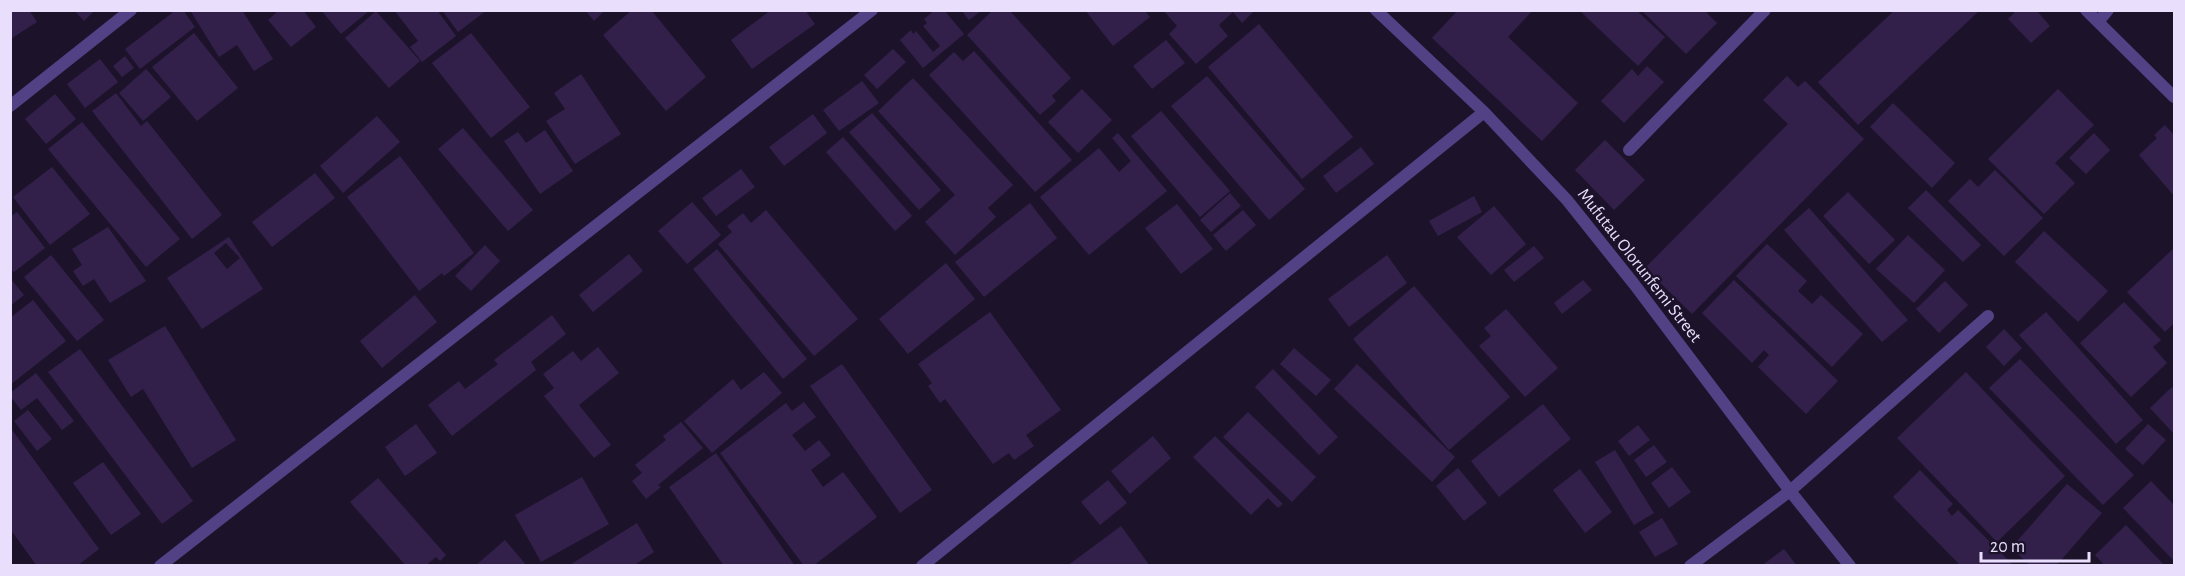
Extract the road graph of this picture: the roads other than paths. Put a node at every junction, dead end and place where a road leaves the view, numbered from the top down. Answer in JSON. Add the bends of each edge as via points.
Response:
{"nodes":[{"id":1,"x":131,"y":10,"type":"edge"},
{"id":2,"x":872,"y":10,"type":"edge"},
{"id":3,"x":1376,"y":10,"type":"edge"},
{"id":4,"x":1765,"y":10,"type":"edge"},
{"id":5,"x":2086,"y":10,"type":"edge"},
{"id":6,"x":2108,"y":10,"type":"edge"},
{"id":7,"x":2098,"y":22,"type":"junction"},
{"id":8,"x":2175,"y":97,"type":"edge"},
{"id":9,"x":10,"y":106,"type":"edge"},
{"id":10,"x":1484,"y":112,"type":"junction"},
{"id":11,"x":1629,"y":150,"type":"dead end"},
{"id":12,"x":1988,"y":316,"type":"dead end"},
{"id":13,"x":1790,"y":491,"type":"junction"},
{"id":14,"x":160,"y":566,"type":"edge"},
{"id":15,"x":922,"y":566,"type":"edge"},
{"id":16,"x":1690,"y":566,"type":"edge"},
{"id":17,"x":1850,"y":566,"type":"edge"}],
"edges":[{"from":1,"to":9,"type":"street"},
{"from":2,"to":14,"type":"street"},
{"from":3,"to":10,"type":"street","name":"Mufutau Olorunfemi Street"},
{"from":4,"to":11,"type":"street"},
{"from":5,"to":7,"type":"street"},
{"from":6,"to":7,"type":"street"},
{"from":7,"to":8,"type":"street"},
{"from":10,"to":13,"type":"street","name":"Mufutau Olorunfemi Street","via":[[1567,200]]},
{"from":10,"to":15,"type":"street"},
{"from":12,"to":13,"type":"street"},
{"from":13,"to":16,"type":"street"},
{"from":13,"to":17,"type":"street","name":"Mufutau Olorunfemi Street"}]}
